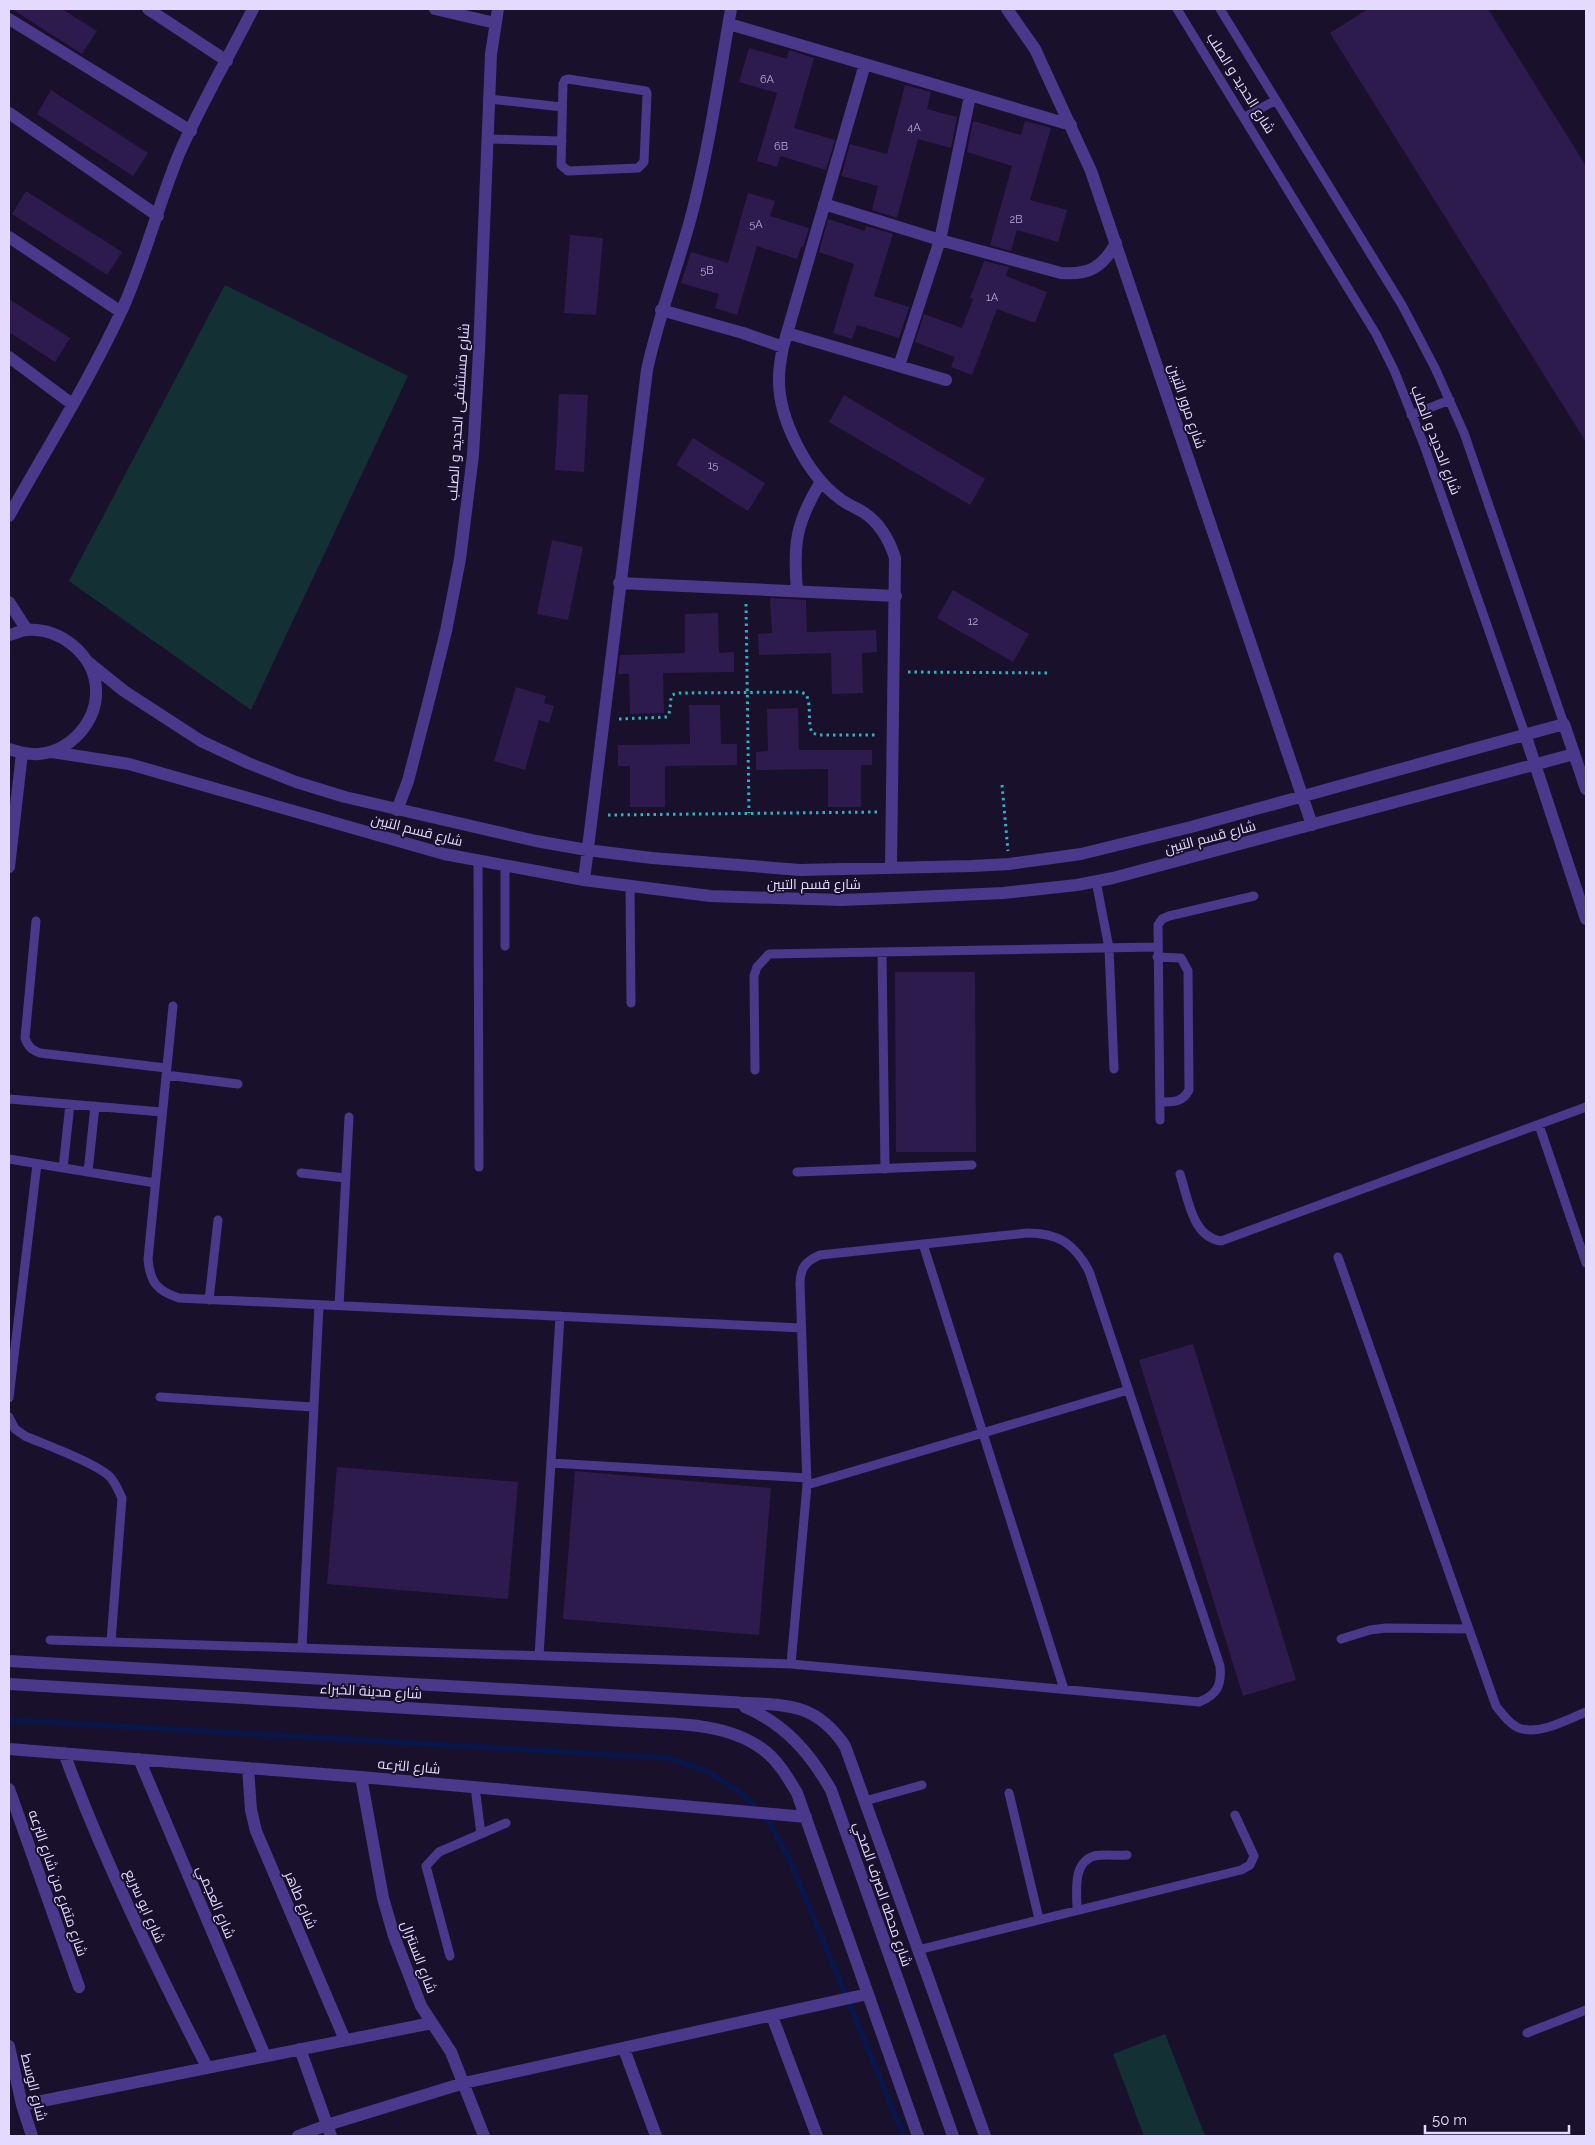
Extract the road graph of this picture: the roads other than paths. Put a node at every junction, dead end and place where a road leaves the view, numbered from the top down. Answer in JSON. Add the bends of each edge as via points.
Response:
{"nodes":[{"id":1,"x":148,"y":9,"type":"edge"},
{"id":2,"x":253,"y":9,"type":"edge"},
{"id":3,"x":435,"y":9,"type":"edge"},
{"id":4,"x":498,"y":9,"type":"edge"},
{"id":5,"x":731,"y":9,"type":"edge"},
{"id":6,"x":1007,"y":9,"type":"edge"},
{"id":7,"x":1177,"y":9,"type":"edge"},
{"id":8,"x":1220,"y":9,"type":"edge"},
{"id":9,"x":9,"y":19,"type":"edge"},
{"id":10,"x":495,"y":23,"type":"junction"},
{"id":11,"x":729,"y":24,"type":"junction"},
{"id":12,"x":227,"y":61,"type":"junction"},
{"id":13,"x":865,"y":64,"type":"junction"},
{"id":14,"x":970,"y":96,"type":"junction"},
{"id":15,"x":489,"y":99,"type":"junction"},
{"id":16,"x":1276,"y":100,"type":"junction"},
{"id":17,"x":562,"y":107,"type":"junction"},
{"id":18,"x":9,"y":113,"type":"edge"},
{"id":19,"x":1244,"y":117,"type":"junction"},
{"id":20,"x":1071,"y":125,"type":"junction"},
{"id":21,"x":191,"y":131,"type":"junction"},
{"id":22,"x":488,"y":139,"type":"junction"},
{"id":23,"x":562,"y":141,"type":"junction"},
{"id":24,"x":824,"y":204,"type":"junction"},
{"id":25,"x":158,"y":216,"type":"junction"},
{"id":26,"x":9,"y":237,"type":"edge"},
{"id":27,"x":940,"y":240,"type":"junction"},
{"id":28,"x":1116,"y":243,"type":"junction"},
{"id":29,"x":661,"y":310,"type":"junction"},
{"id":30,"x":121,"y":312,"type":"junction"},
{"id":31,"x":787,"y":333,"type":"junction"},
{"id":32,"x":782,"y":347,"type":"junction"},
{"id":33,"x":9,"y":357,"type":"edge"},
{"id":34,"x":899,"y":366,"type":"junction"},
{"id":35,"x":946,"y":380,"type":"dead end"},
{"id":36,"x":1450,"y":400,"type":"junction"},
{"id":37,"x":72,"y":404,"type":"junction"},
{"id":38,"x":1411,"y":415,"type":"junction"},
{"id":39,"x":820,"y":483,"type":"junction"},
{"id":40,"x":9,"y":516,"type":"edge"},
{"id":41,"x":619,"y":583,"type":"junction"},
{"id":42,"x":797,"y":591,"type":"junction"},
{"id":43,"x":896,"y":596,"type":"junction"},
{"id":44,"x":9,"y":602,"type":"edge"},
{"id":45,"x":27,"y":630,"type":"junction"},
{"id":46,"x":9,"y":635,"type":"edge"},
{"id":47,"x":88,"y":662,"type":"junction"},
{"id":48,"x":1564,"y":724,"type":"junction"},
{"id":49,"x":1525,"y":734,"type":"junction"},
{"id":50,"x":9,"y":749,"type":"edge"},
{"id":51,"x":52,"y":752,"type":"junction"},
{"id":52,"x":22,"y":753,"type":"junction"},
{"id":53,"x":1574,"y":754,"type":"junction"},
{"id":54,"x":1535,"y":765,"type":"junction"},
{"id":55,"x":1586,"y":789,"type":"edge"},
{"id":56,"x":1302,"y":796,"type":"junction"},
{"id":57,"x":398,"y":810,"type":"junction"},
{"id":58,"x":1312,"y":825,"type":"junction"},
{"id":59,"x":587,"y":850,"type":"junction"},
{"id":60,"x":478,"y":860,"type":"junction"},
{"id":61,"x":505,"y":865,"type":"junction"},
{"id":62,"x":9,"y":867,"type":"edge"},
{"id":63,"x":891,"y":867,"type":"junction"},
{"id":64,"x":584,"y":880,"type":"junction"},
{"id":65,"x":1096,"y":881,"type":"junction"},
{"id":66,"x":630,"y":885,"type":"junction"},
{"id":67,"x":1254,"y":896,"type":"dead end"},
{"id":68,"x":1586,"y":919,"type":"edge"},
{"id":69,"x":36,"y":921,"type":"dead end"},
{"id":70,"x":505,"y":946,"type":"dead end"},
{"id":71,"x":1109,"y":948,"type":"junction"},
{"id":72,"x":882,"y":952,"type":"junction"},
{"id":73,"x":1157,"y":952,"type":"junction"},
{"id":74,"x":631,"y":1003,"type":"dead end"},
{"id":75,"x":172,"y":1006,"type":"dead end"},
{"id":76,"x":1114,"y":1069,"type":"dead end"},
{"id":77,"x":755,"y":1070,"type":"dead end"},
{"id":78,"x":166,"y":1072,"type":"junction"},
{"id":79,"x":238,"y":1084,"type":"dead end"},
{"id":80,"x":9,"y":1099,"type":"edge"},
{"id":81,"x":1160,"y":1102,"type":"junction"},
{"id":82,"x":70,"y":1104,"type":"junction"},
{"id":83,"x":95,"y":1106,"type":"junction"},
{"id":84,"x":1586,"y":1107,"type":"edge"},
{"id":85,"x":162,"y":1112,"type":"junction"},
{"id":86,"x":349,"y":1117,"type":"dead end"},
{"id":87,"x":1160,"y":1120,"type":"dead end"},
{"id":88,"x":1539,"y":1125,"type":"junction"},
{"id":89,"x":9,"y":1159,"type":"edge"},
{"id":90,"x":38,"y":1164,"type":"junction"},
{"id":91,"x":972,"y":1165,"type":"dead end"},
{"id":92,"x":479,"y":1167,"type":"dead end"},
{"id":93,"x":63,"y":1168,"type":"junction"},
{"id":94,"x":885,"y":1169,"type":"junction"},
{"id":95,"x":88,"y":1172,"type":"junction"},
{"id":96,"x":797,"y":1172,"type":"dead end"},
{"id":97,"x":301,"y":1173,"type":"dead end"},
{"id":98,"x":1180,"y":1174,"type":"dead end"},
{"id":99,"x":346,"y":1178,"type":"junction"},
{"id":100,"x":155,"y":1183,"type":"junction"},
{"id":101,"x":218,"y":1220,"type":"dead end"},
{"id":102,"x":923,"y":1244,"type":"junction"},
{"id":103,"x":1338,"y":1257,"type":"dead end"},
{"id":104,"x":1586,"y":1263,"type":"edge"},
{"id":105,"x":209,"y":1300,"type":"junction"},
{"id":106,"x":318,"y":1305,"type":"junction"},
{"id":107,"x":339,"y":1306,"type":"junction"},
{"id":108,"x":560,"y":1316,"type":"junction"},
{"id":109,"x":801,"y":1328,"type":"junction"},
{"id":110,"x":1128,"y":1390,"type":"junction"},
{"id":111,"x":160,"y":1397,"type":"dead end"},
{"id":112,"x":9,"y":1398,"type":"edge"},
{"id":113,"x":314,"y":1407,"type":"junction"},
{"id":114,"x":9,"y":1417,"type":"edge"},
{"id":115,"x":983,"y":1433,"type":"junction"},
{"id":116,"x":551,"y":1463,"type":"junction"},
{"id":117,"x":807,"y":1481,"type":"junction"},
{"id":118,"x":1469,"y":1629,"type":"junction"},
{"id":119,"x":1341,"y":1639,"type":"dead end"},
{"id":120,"x":50,"y":1640,"type":"dead end"},
{"id":121,"x":111,"y":1642,"type":"junction"},
{"id":122,"x":302,"y":1648,"type":"junction"},
{"id":123,"x":539,"y":1656,"type":"junction"},
{"id":124,"x":9,"y":1660,"type":"edge"},
{"id":125,"x":791,"y":1664,"type":"junction"},
{"id":126,"x":9,"y":1684,"type":"edge"},
{"id":127,"x":1064,"y":1689,"type":"junction"},
{"id":128,"x":732,"y":1702,"type":"junction"},
{"id":129,"x":1586,"y":1712,"type":"edge"},
{"id":130,"x":9,"y":1749,"type":"edge"},
{"id":131,"x":64,"y":1753,"type":"junction"},
{"id":132,"x":139,"y":1759,"type":"junction"},
{"id":133,"x":248,"y":1768,"type":"junction"},
{"id":134,"x":361,"y":1777,"type":"junction"},
{"id":135,"x":922,"y":1785,"type":"dead end"},
{"id":136,"x":475,"y":1787,"type":"junction"},
{"id":137,"x":9,"y":1789,"type":"edge"},
{"id":138,"x":1009,"y":1793,"type":"dead end"},
{"id":139,"x":865,"y":1801,"type":"junction"},
{"id":140,"x":1235,"y":1815,"type":"dead end"},
{"id":141,"x":806,"y":1817,"type":"junction"},
{"id":142,"x":506,"y":1823,"type":"dead end"},
{"id":143,"x":481,"y":1834,"type":"junction"},
{"id":144,"x":1127,"y":1855,"type":"dead end"},
{"id":145,"x":1077,"y":1910,"type":"junction"},
{"id":146,"x":1039,"y":1919,"type":"junction"},
{"id":147,"x":918,"y":1950,"type":"junction"},
{"id":148,"x":450,"y":1956,"type":"dead end"},
{"id":149,"x":79,"y":1987,"type":"dead end"},
{"id":150,"x":868,"y":1994,"type":"junction"},
{"id":151,"x":1586,"y":2010,"type":"edge"},
{"id":152,"x":772,"y":2016,"type":"junction"},
{"id":153,"x":432,"y":2024,"type":"junction"},
{"id":154,"x":1527,"y":2033,"type":"dead end"},
{"id":155,"x":345,"y":2040,"type":"junction"},
{"id":156,"x":9,"y":2046,"type":"edge"},
{"id":157,"x":300,"y":2049,"type":"junction"},
{"id":158,"x":624,"y":2049,"type":"junction"},
{"id":159,"x":265,"y":2056,"type":"junction"},
{"id":160,"x":207,"y":2068,"type":"junction"},
{"id":161,"x":12,"y":2076,"type":"edge"},
{"id":162,"x":464,"y":2083,"type":"junction"},
{"id":163,"x":22,"y":2105,"type":"junction"},
{"id":164,"x":329,"y":2131,"type":"edge"},
{"id":165,"x":32,"y":2136,"type":"edge"},
{"id":166,"x":298,"y":2136,"type":"edge"},
{"id":167,"x":484,"y":2136,"type":"edge"},
{"id":168,"x":656,"y":2136,"type":"edge"},
{"id":169,"x":817,"y":2136,"type":"edge"},
{"id":170,"x":918,"y":2136,"type":"edge"},
{"id":171,"x":953,"y":2136,"type":"edge"},
{"id":172,"x":985,"y":2136,"type":"edge"}],
"edges":[{"from":1,"to":12,"type":"street"},
{"from":2,"to":12,"type":"street"},
{"from":3,"to":10,"type":"street"},
{"from":4,"to":10,"type":"street","name":"شارع مستشفى الحديد و الصلب"},
{"from":5,"to":11,"type":"street"},
{"from":6,"to":20,"type":"street","name":"شارع مرور التبين","via":[[1035,49]]},
{"from":7,"to":19,"type":"lane","name":"شارع الحديد و الصلب"},
{"from":8,"to":16,"type":"lane","name":"شارع الحديد و الصلب"},
{"from":9,"to":21,"type":"street"},
{"from":10,"to":15,"type":"street","name":"شارع مستشفى الحديد و الصلب"},
{"from":11,"to":13,"type":"street"},
{"from":11,"to":29,"type":"street","via":[[702,172]]},
{"from":12,"to":21,"type":"street"},
{"from":13,"to":14,"type":"street"},
{"from":13,"to":24,"type":"street"},
{"from":14,"to":20,"type":"street"},
{"from":14,"to":27,"type":"street"},
{"from":15,"to":17,"type":"lane"},
{"from":15,"to":22,"type":"street","name":"شارع مستشفى الحديد و الصلب"},
{"from":16,"to":19,"type":"lane"},
{"from":16,"to":36,"type":"lane","name":"شارع الحديد و الصلب","via":[[1402,305]]},
{"from":17,"to":23,"type":"lane"},
{"from":17,"to":23,"type":"lane","via":[[563,84],[568,79],[642,89],[647,94],[644,162],[638,168],[568,171],[561,165]]},
{"from":18,"to":25,"type":"street"},
{"from":19,"to":38,"type":"lane","name":"شارع الحديد و الصلب","via":[[1376,334]]},
{"from":20,"to":28,"type":"street","name":"شارع مرور التبين"},
{"from":21,"to":25,"type":"street"},
{"from":22,"to":23,"type":"lane"},
{"from":22,"to":57,"type":"street","name":"شارع مستشفى الحديد و الصلب","via":[[480,351],[460,559],[439,657]]},
{"from":24,"to":27,"type":"street"},
{"from":24,"to":31,"type":"street"},
{"from":25,"to":30,"type":"street"},
{"from":26,"to":30,"type":"street"},
{"from":27,"to":28,"type":"street","via":[[1061,273],[1078,274],[1108,258]]},
{"from":27,"to":34,"type":"street"},
{"from":28,"to":56,"type":"street","name":"شارع مرور التبين"},
{"from":29,"to":32,"type":"street","via":[[743,332]]},
{"from":29,"to":41,"type":"street","via":[[647,370]]},
{"from":30,"to":37,"type":"street"},
{"from":31,"to":32,"type":"street"},
{"from":31,"to":34,"type":"street"},
{"from":32,"to":39,"type":"street","via":[[778,378],[782,406],[793,435]]},
{"from":33,"to":37,"type":"street"},
{"from":34,"to":35,"type":"street"},
{"from":36,"to":38,"type":"lane"},
{"from":36,"to":48,"type":"lane","name":"شارع الحديد و الصلب"},
{"from":37,"to":40,"type":"street"},
{"from":38,"to":49,"type":"lane","name":"شارع الحديد و الصلب"},
{"from":39,"to":42,"type":"street","via":[[805,508],[797,534],[794,562]]},
{"from":39,"to":43,"type":"street","via":[[841,500],[864,512],[889,540],[895,558]]},
{"from":41,"to":42,"type":"street"},
{"from":41,"to":59,"type":"street"},
{"from":42,"to":43,"type":"street"},
{"from":43,"to":63,"type":"street"},
{"from":44,"to":45,"type":"street"},
{"from":45,"to":46,"type":"street"},
{"from":45,"to":47,"type":"street","via":[[51,632],[72,643]]},
{"from":47,"to":51,"type":"street","via":[[96,688],[92,716],[76,738]]},
{"from":47,"to":57,"type":"street","name":"شارع قسم التبين","via":[[201,742],[296,782]]},
{"from":48,"to":49,"type":"street","name":"شارع قسم التبين"},
{"from":48,"to":53,"type":"street","name":"شارع الحديد و الصلب"},
{"from":49,"to":54,"type":"street","name":"شارع الحديد و الصلب"},
{"from":49,"to":56,"type":"street","name":"شارع قسم التبين"},
{"from":50,"to":52,"type":"street"},
{"from":51,"to":52,"type":"street"},
{"from":51,"to":60,"type":"street","name":"شارع قسم التبين","via":[[129,764],[388,839]]},
{"from":52,"to":62,"type":"street"},
{"from":53,"to":54,"type":"street","name":"شارع قسم التبين"},
{"from":53,"to":55,"type":"street","name":"شارع الحديد و الصلب"},
{"from":54,"to":58,"type":"street","name":"شارع قسم التبين"},
{"from":54,"to":68,"type":"street","name":"شارع الحديد و الصلب"},
{"from":56,"to":58,"type":"street","name":"شارع مرور التبين"},
{"from":56,"to":63,"type":"street","name":"شارع قسم التبين","via":[[1117,846],[1045,860]]},
{"from":57,"to":59,"type":"street","name":"شارع قسم التبين"},
{"from":58,"to":65,"type":"street","name":"شارع قسم التبين"},
{"from":59,"to":63,"type":"street","name":"شارع قسم التبين","via":[[800,870]]},
{"from":59,"to":64,"type":"street"},
{"from":60,"to":61,"type":"street","name":"شارع قسم التبين"},
{"from":60,"to":92,"type":"lane"},
{"from":61,"to":64,"type":"street","name":"شارع قسم التبين"},
{"from":61,"to":70,"type":"lane"},
{"from":64,"to":66,"type":"street","name":"شارع قسم التبين"},
{"from":65,"to":66,"type":"street","name":"شارع قسم التبين","via":[[1003,893],[841,900],[710,896]]},
{"from":65,"to":71,"type":"lane"},
{"from":66,"to":74,"type":"lane"},
{"from":67,"to":73,"type":"lane","via":[[1162,919],[1158,925]]},
{"from":69,"to":78,"type":"lane","via":[[25,1038],[27,1045],[40,1053]]},
{"from":71,"to":72,"type":"lane"},
{"from":71,"to":73,"type":"lane"},
{"from":71,"to":76,"type":"lane"},
{"from":72,"to":77,"type":"lane","via":[[769,954],[762,960],[754,976]]},
{"from":72,"to":94,"type":"lane"},
{"from":73,"to":81,"type":"lane"},
{"from":73,"to":81,"type":"lane","via":[[1181,958],[1188,971],[1189,1090],[1177,1101]]},
{"from":75,"to":78,"type":"lane"},
{"from":78,"to":79,"type":"lane"},
{"from":78,"to":85,"type":"lane"},
{"from":80,"to":82,"type":"lane"},
{"from":81,"to":87,"type":"lane"},
{"from":82,"to":83,"type":"lane"},
{"from":82,"to":93,"type":"lane"},
{"from":83,"to":85,"type":"lane"},
{"from":83,"to":95,"type":"lane"},
{"from":84,"to":88,"type":"lane"},
{"from":85,"to":100,"type":"lane"},
{"from":86,"to":99,"type":"lane"},
{"from":88,"to":98,"type":"lane","via":[[1221,1241],[1210,1240],[1202,1232]]},
{"from":88,"to":104,"type":"lane"},
{"from":89,"to":90,"type":"lane"},
{"from":90,"to":93,"type":"lane"},
{"from":90,"to":112,"type":"lane"},
{"from":91,"to":94,"type":"lane"},
{"from":93,"to":95,"type":"lane"},
{"from":94,"to":96,"type":"lane"},
{"from":95,"to":100,"type":"lane"},
{"from":97,"to":99,"type":"lane"},
{"from":99,"to":107,"type":"lane"},
{"from":100,"to":105,"type":"lane","via":[[149,1272],[155,1285],[166,1294]]},
{"from":101,"to":105,"type":"lane"},
{"from":102,"to":109,"type":"lane","via":[[810,1259],[800,1274]]},
{"from":102,"to":110,"type":"lane","via":[[1034,1233],[1057,1237],[1071,1245],[1089,1271]]},
{"from":102,"to":115,"type":"lane"},
{"from":103,"to":118,"type":"lane"},
{"from":105,"to":106,"type":"lane"},
{"from":106,"to":107,"type":"lane"},
{"from":106,"to":113,"type":"lane"},
{"from":107,"to":108,"type":"lane"},
{"from":108,"to":109,"type":"lane"},
{"from":108,"to":116,"type":"lane"},
{"from":109,"to":117,"type":"lane"},
{"from":110,"to":115,"type":"lane"},
{"from":110,"to":127,"type":"lane","via":[[1222,1678],[1210,1698],[1199,1702]]},
{"from":111,"to":113,"type":"lane"},
{"from":113,"to":122,"type":"lane"},
{"from":114,"to":121,"type":"lane","via":[[25,1436],[96,1468],[117,1486],[122,1498]]},
{"from":115,"to":117,"type":"lane"},
{"from":115,"to":127,"type":"lane"},
{"from":116,"to":117,"type":"lane"},
{"from":116,"to":123,"type":"lane"},
{"from":117,"to":125,"type":"lane"},
{"from":118,"to":119,"type":"lane","via":[[1386,1628]]},
{"from":118,"to":129,"type":"lane","via":[[1496,1706],[1507,1720],[1521,1729],[1540,1729]]},
{"from":120,"to":121,"type":"lane"},
{"from":121,"to":122,"type":"lane"},
{"from":122,"to":123,"type":"lane"},
{"from":123,"to":125,"type":"lane"},
{"from":124,"to":128,"type":"street","name":"شارع مدينة الخبراء"},
{"from":125,"to":127,"type":"lane"},
{"from":126,"to":141,"type":"street","name":"شارع مدينة الخبراء","via":[[699,1727],[732,1733],[761,1748],[785,1772]]},
{"from":128,"to":139,"type":"street","name":"شارع مدينة الخبراء","via":[[800,1708],[818,1716],[834,1729],[845,1746]]},
{"from":128,"to":171,"type":"street","name":"شارع محطه الصرف الصحي","via":[[758,1713],[788,1733],[818,1766],[831,1790]]},
{"from":130,"to":131,"type":"street","name":"شارع الترعه"},
{"from":131,"to":132,"type":"street","name":"شارع الترعه"},
{"from":131,"to":160,"type":"street","name":"شارع ابو سريع","via":[[131,1915]]},
{"from":132,"to":133,"type":"street","name":"شارع الترعه"},
{"from":132,"to":159,"type":"street","name":"شارع العجمي"},
{"from":133,"to":134,"type":"street","name":"شارع الترعه"},
{"from":133,"to":155,"type":"street","name":"شارع طاهر","via":[[250,1810],[256,1831]]},
{"from":134,"to":136,"type":"street","name":"شارع الترعه"},
{"from":134,"to":153,"type":"street","name":"شارع السنترال","via":[[383,1898],[421,2006]]},
{"from":135,"to":139,"type":"lane"},
{"from":136,"to":141,"type":"street","name":"شارع الترعه"},
{"from":136,"to":143,"type":"lane"},
{"from":137,"to":149,"type":"street","name":"شارع متفرع من شارع الترعه"},
{"from":138,"to":146,"type":"lane"},
{"from":139,"to":147,"type":"street","name":"شارع مدينة الخبراء"},
{"from":140,"to":145,"type":"lane","via":[[1254,1856],[1250,1865],[1241,1870]]},
{"from":141,"to":150,"type":"street"},
{"from":142,"to":143,"type":"lane"},
{"from":143,"to":148,"type":"lane","via":[[439,1852],[426,1866]]},
{"from":144,"to":145,"type":"lane","via":[[1095,1856],[1087,1860],[1080,1868],[1076,1884]]},
{"from":145,"to":146,"type":"lane"},
{"from":146,"to":147,"type":"lane"},
{"from":147,"to":172,"type":"street","name":"شارع مدينة الخبراء"},
{"from":150,"to":152,"type":"street"},
{"from":150,"to":170,"type":"street"},
{"from":151,"to":154,"type":"lane"},
{"from":152,"to":158,"type":"street"},
{"from":152,"to":169,"type":"street"},
{"from":153,"to":155,"type":"street"},
{"from":153,"to":162,"type":"street","name":"شارع السنترال","via":[[446,2043]]},
{"from":155,"to":157,"type":"street"},
{"from":156,"to":161,"type":"street","name":"شارع الوسط"},
{"from":157,"to":159,"type":"street"},
{"from":157,"to":164,"type":"street"},
{"from":158,"to":162,"type":"street"},
{"from":158,"to":168,"type":"street"},
{"from":159,"to":160,"type":"street"},
{"from":160,"to":163,"type":"street"},
{"from":161,"to":163,"type":"street","name":"شارع الوسط"},
{"from":162,"to":164,"type":"street"},
{"from":162,"to":167,"type":"street","name":"شارع السنترال"},
{"from":163,"to":165,"type":"street","name":"شارع الوسط"},
{"from":164,"to":166,"type":"street"}]}
